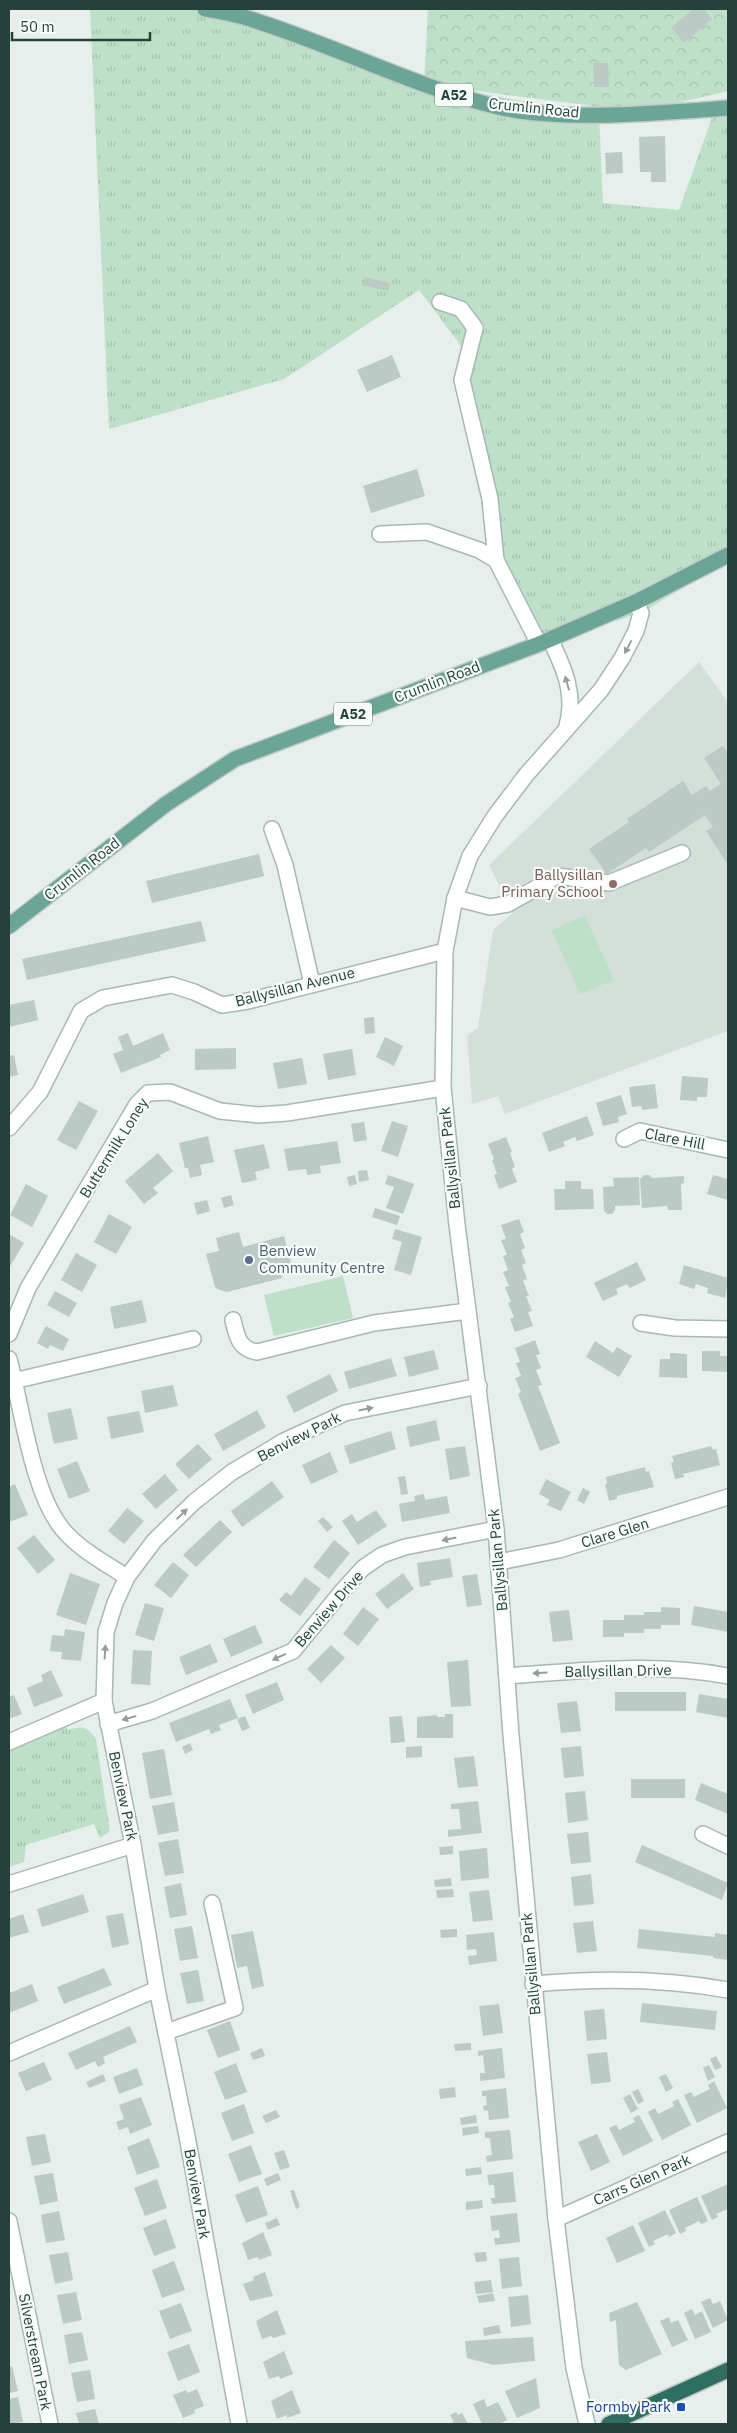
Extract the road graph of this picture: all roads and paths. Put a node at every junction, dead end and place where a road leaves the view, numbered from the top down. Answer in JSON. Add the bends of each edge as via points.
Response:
{"nodes":[{"id":1,"x":205,"y":9,"type":"edge"},
{"id":2,"x":728,"y":108,"type":"edge"},
{"id":3,"x":440,"y":302,"type":"dead end"},
{"id":4,"x":380,"y":534,"type":"dead end"},
{"id":5,"x":728,"y":555,"type":"edge"},
{"id":6,"x":496,"y":560,"type":"junction"},
{"id":7,"x":636,"y":602,"type":"junction"},
{"id":8,"x":544,"y":641,"type":"junction"},
{"id":9,"x":566,"y":730,"type":"junction"},
{"id":10,"x":272,"y":829,"type":"dead end"},
{"id":11,"x":682,"y":853,"type":"dead end"},
{"id":12,"x":454,"y":898,"type":"junction"},
{"id":13,"x":9,"y":926,"type":"edge"},
{"id":14,"x":445,"y":950,"type":"junction"},
{"id":15,"x":312,"y":984,"type":"junction"},
{"id":16,"x":443,"y":1088,"type":"junction"},
{"id":17,"x":9,"y":1128,"type":"edge"},
{"id":18,"x":624,"y":1139,"type":"dead end"},
{"id":19,"x":728,"y":1150,"type":"edge"},
{"id":20,"x":468,"y":1311,"type":"junction"},
{"id":21,"x":233,"y":1320,"type":"dead end"},
{"id":22,"x":641,"y":1323,"type":"dead end"},
{"id":23,"x":728,"y":1329,"type":"edge"},
{"id":24,"x":9,"y":1334,"type":"edge"},
{"id":25,"x":193,"y":1339,"type":"dead end"},
{"id":26,"x":9,"y":1359,"type":"edge"},
{"id":27,"x":12,"y":1381,"type":"edge"},
{"id":28,"x":479,"y":1386,"type":"junction"},
{"id":29,"x":728,"y":1497,"type":"edge"},
{"id":30,"x":496,"y":1529,"type":"junction"},
{"id":31,"x":499,"y":1562,"type":"junction"},
{"id":32,"x":127,"y":1577,"type":"junction"},
{"id":33,"x":507,"y":1676,"type":"junction"},
{"id":34,"x":728,"y":1676,"type":"edge"},
{"id":35,"x":104,"y":1701,"type":"junction"},
{"id":36,"x":108,"y":1724,"type":"junction"},
{"id":37,"x":9,"y":1742,"type":"edge"},
{"id":38,"x":702,"y":1834,"type":"dead end"},
{"id":39,"x":133,"y":1844,"type":"junction"},
{"id":40,"x":728,"y":1846,"type":"edge"},
{"id":41,"x":9,"y":1884,"type":"edge"},
{"id":42,"x":212,"y":1903,"type":"dead end"},
{"id":43,"x":533,"y":1984,"type":"junction"},
{"id":44,"x":156,"y":1989,"type":"junction"},
{"id":45,"x":728,"y":1990,"type":"edge"},
{"id":46,"x":166,"y":2032,"type":"junction"},
{"id":47,"x":9,"y":2053,"type":"edge"},
{"id":48,"x":728,"y":2142,"type":"edge"},
{"id":49,"x":556,"y":2219,"type":"junction"},
{"id":50,"x":9,"y":2221,"type":"edge"},
{"id":51,"x":728,"y":2370,"type":"edge"},
{"id":52,"x":50,"y":2424,"type":"edge"},
{"id":53,"x":239,"y":2424,"type":"edge"},
{"id":54,"x":587,"y":2424,"type":"edge"},
{"id":55,"x":609,"y":2424,"type":"edge"}],
"edges":[{"from":1,"to":2,"type":"main road","name":"Crumlin Road","number":"A52","via":[[255,20],[460,97],[501,107],[588,114]]},
{"from":3,"to":6,"type":"street","via":[[461,309],[475,328],[462,380],[490,499]]},
{"from":4,"to":6,"type":"street","via":[[428,532],[479,550]]},
{"from":5,"to":7,"type":"main road","name":"Crumlin Road","number":"A52"},
{"from":6,"to":8,"type":"street","name":"Ballysillan Park"},
{"from":7,"to":8,"type":"main road","name":"Crumlin Road","number":"A52"},
{"from":7,"to":9,"type":"street","name":"Ballysillan Park","one_way":true,"via":[[641,613],[622,658],[601,690]]},
{"from":9,"to":8,"type":"street","name":"Ballysillan Park","one_way":true,"via":[[572,710],[570,694],[561,662]]},
{"from":8,"to":13,"type":"main road","name":"Crumlin Road","number":"A52","via":[[235,759],[166,804]]},
{"from":9,"to":12,"type":"street","name":"Ballysillan Park","via":[[495,816],[470,856]]},
{"from":10,"to":15,"type":"street","via":[[285,865]]},
{"from":11,"to":12,"type":"street","via":[[609,883],[557,876],[508,904],[490,907]]},
{"from":12,"to":14,"type":"street","name":"Ballysillan Park"},
{"from":14,"to":15,"type":"street","name":"Ballysillan Avenue"},
{"from":14,"to":16,"type":"street","name":"Ballysillan Park"},
{"from":15,"to":17,"type":"street","name":"Ballysillan Avenue","via":[[222,1005],[172,985],[103,998],[81,1011],[40,1092]]},
{"from":16,"to":20,"type":"street","name":"Ballysillan Park"},
{"from":16,"to":24,"type":"street","name":"Buttermilk Loney","via":[[258,1115],[220,1111],[170,1092],[148,1093],[137,1104],[28,1288]]},
{"from":18,"to":19,"type":"street","name":"Clare Hill","via":[[640,1131]]},
{"from":20,"to":21,"type":"street","via":[[374,1323],[257,1352],[237,1340]]},
{"from":20,"to":28,"type":"street","name":"Ballysillan Park"},
{"from":22,"to":23,"type":"street","via":[[676,1328]]},
{"from":25,"to":27,"type":"street"},
{"from":26,"to":27,"type":"street"},
{"from":27,"to":32,"type":"street","via":[[46,1503],[65,1532]]},
{"from":28,"to":30,"type":"street","name":"Ballysillan Park"},
{"from":32,"to":28,"type":"street","name":"Benview Park","one_way":true,"via":[[154,1541],[194,1502],[232,1472],[284,1442],[346,1413]]},
{"from":29,"to":31,"type":"street","name":"Clare Glen","via":[[559,1550]]},
{"from":30,"to":31,"type":"street","name":"Ballysillan Park"},
{"from":30,"to":36,"type":"street","name":"Benview Drive","one_way":true,"via":[[405,1547],[382,1555],[349,1582],[293,1651],[152,1711]]},
{"from":31,"to":33,"type":"street","name":"Ballysillan Park"},
{"from":35,"to":32,"type":"street","name":"Benview Park","one_way":true,"via":[[106,1632],[114,1603]]},
{"from":34,"to":33,"type":"street","name":"Ballysillan Drive","one_way":true,"via":[[651,1667]]},
{"from":33,"to":43,"type":"street","name":"Ballysillan Park"},
{"from":35,"to":36,"type":"street","name":"Benview Park"},
{"from":35,"to":37,"type":"street"},
{"from":36,"to":39,"type":"street","name":"Benview Park"},
{"from":38,"to":40,"type":"street"},
{"from":39,"to":41,"type":"street"},
{"from":39,"to":44,"type":"street","name":"Benview Park"},
{"from":42,"to":46,"type":"street","via":[[234,2008]]},
{"from":43,"to":45,"type":"street","via":[[586,1979],[641,1980]]},
{"from":43,"to":49,"type":"street","name":"Ballysillan Park"},
{"from":44,"to":46,"type":"street","name":"Benview Park"},
{"from":44,"to":47,"type":"street"},
{"from":46,"to":53,"type":"street","name":"Benview Park"},
{"from":48,"to":49,"type":"street","name":"Carrs Glen Park"},
{"from":49,"to":54,"type":"street","name":"Ballysillan Park","via":[[574,2368]]},
{"from":50,"to":52,"type":"street","name":"Silverstream Park"},
{"from":51,"to":55,"type":"highway"}]}
